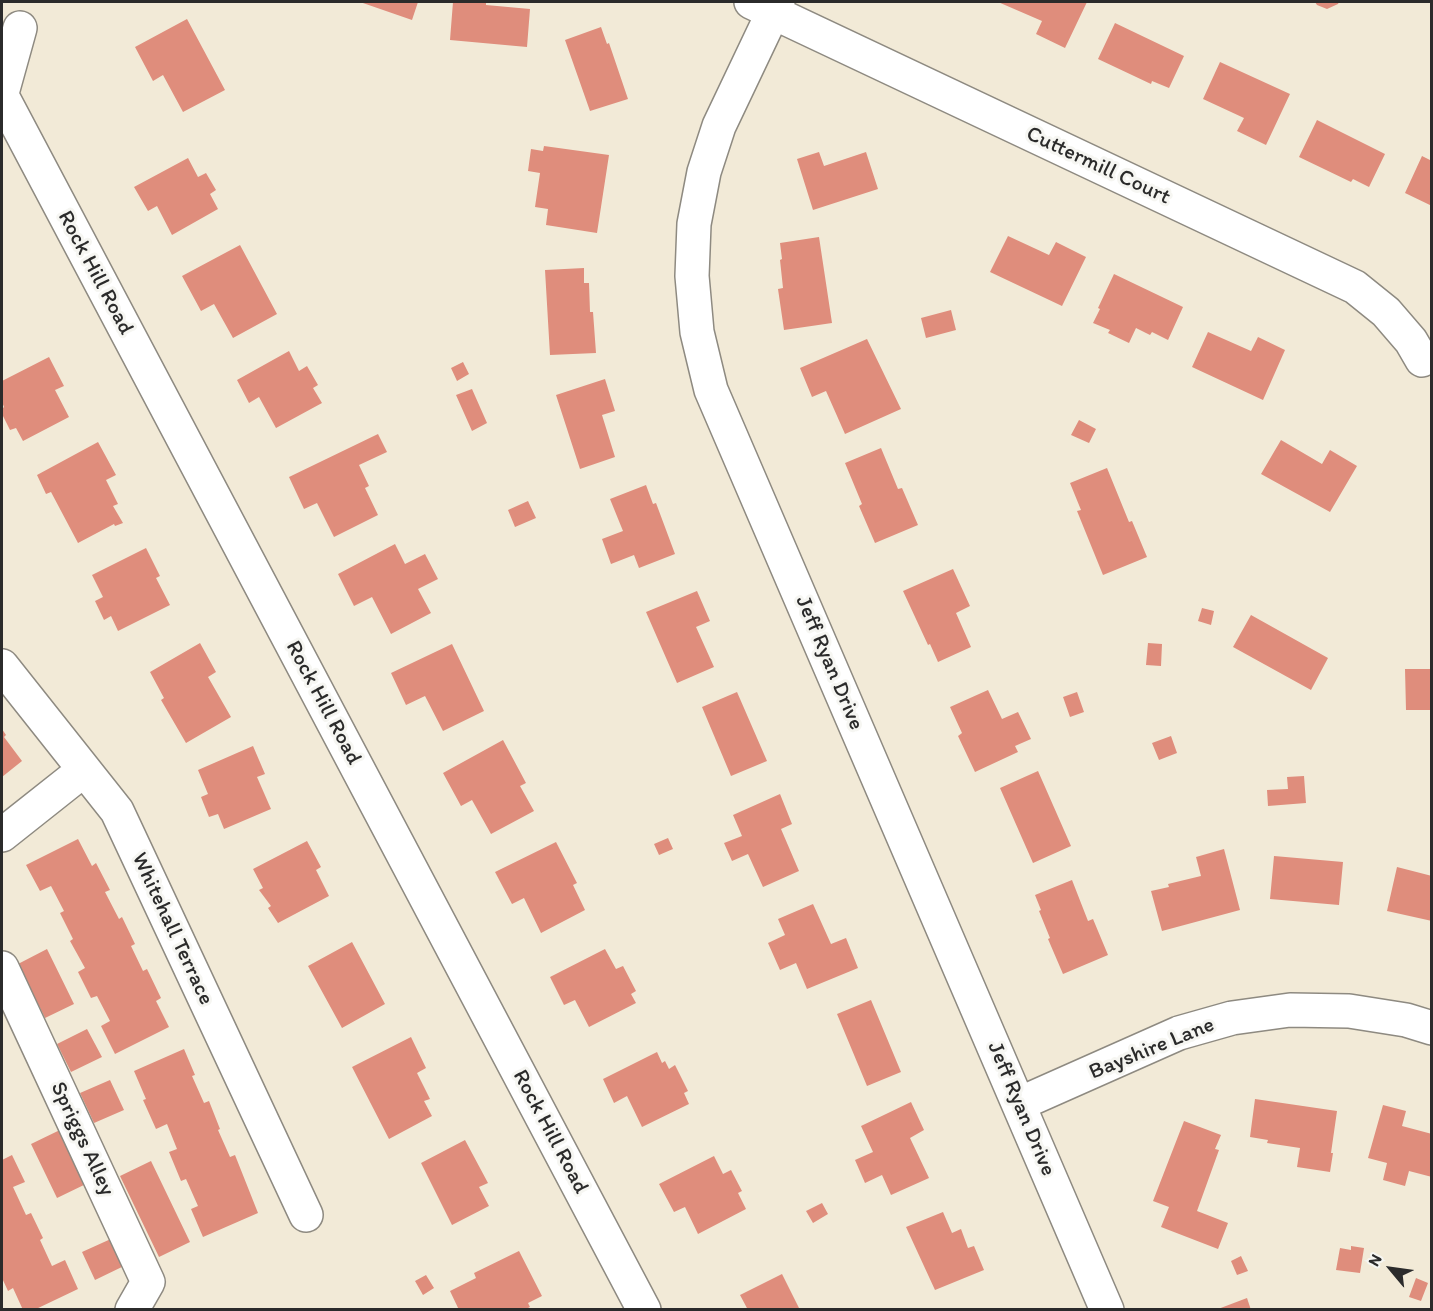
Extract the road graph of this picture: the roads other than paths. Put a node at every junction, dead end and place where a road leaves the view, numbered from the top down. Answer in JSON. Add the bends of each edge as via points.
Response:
{"nodes":[{"id":1,"x":768,"y":5,"type":"edge"},
{"id":2,"x":20,"y":28,"type":"dead end"},
{"id":3,"x":2,"y":95,"type":"edge"},
{"id":4,"x":1422,"y":360,"type":"dead end"},
{"id":5,"x":2,"y":666,"type":"edge"},
{"id":6,"x":84,"y":770,"type":"junction"},
{"id":7,"x":2,"y":835,"type":"edge"},
{"id":8,"x":2,"y":968,"type":"edge"},
{"id":9,"x":1431,"y":1028,"type":"edge"},
{"id":10,"x":1019,"y":1104,"type":"junction"},
{"id":11,"x":306,"y":1215,"type":"dead end"},
{"id":12,"x":132,"y":1310,"type":"edge"},
{"id":13,"x":644,"y":1310,"type":"edge"},
{"id":14,"x":1107,"y":1310,"type":"edge"}],
"edges":[{"from":1,"to":4,"type":"street","name":"Cuttermill Court","via":[[1355,287],[1386,312]]},
{"from":1,"to":10,"type":"street","name":"Jeff Ryan Drive","via":[[704,172],[694,224],[692,266],[697,332],[711,390]]},
{"from":2,"to":3,"type":"street","name":"Rock Hill Road"},
{"from":3,"to":13,"type":"street","name":"Rock Hill Road"},
{"from":5,"to":6,"type":"street","name":"Whitehall Terrace"},
{"from":6,"to":7,"type":"street"},
{"from":6,"to":11,"type":"street","name":"Whitehall Terrace","via":[[117,811]]},
{"from":8,"to":12,"type":"street","name":"Spriggs Alley","via":[[148,1282]]},
{"from":9,"to":10,"type":"street","name":"Bayshire Lane","via":[[1349,1011],[1290,1010],[1232,1018],[1179,1034]]},
{"from":10,"to":14,"type":"street","name":"Jeff Ryan Drive"}]}
